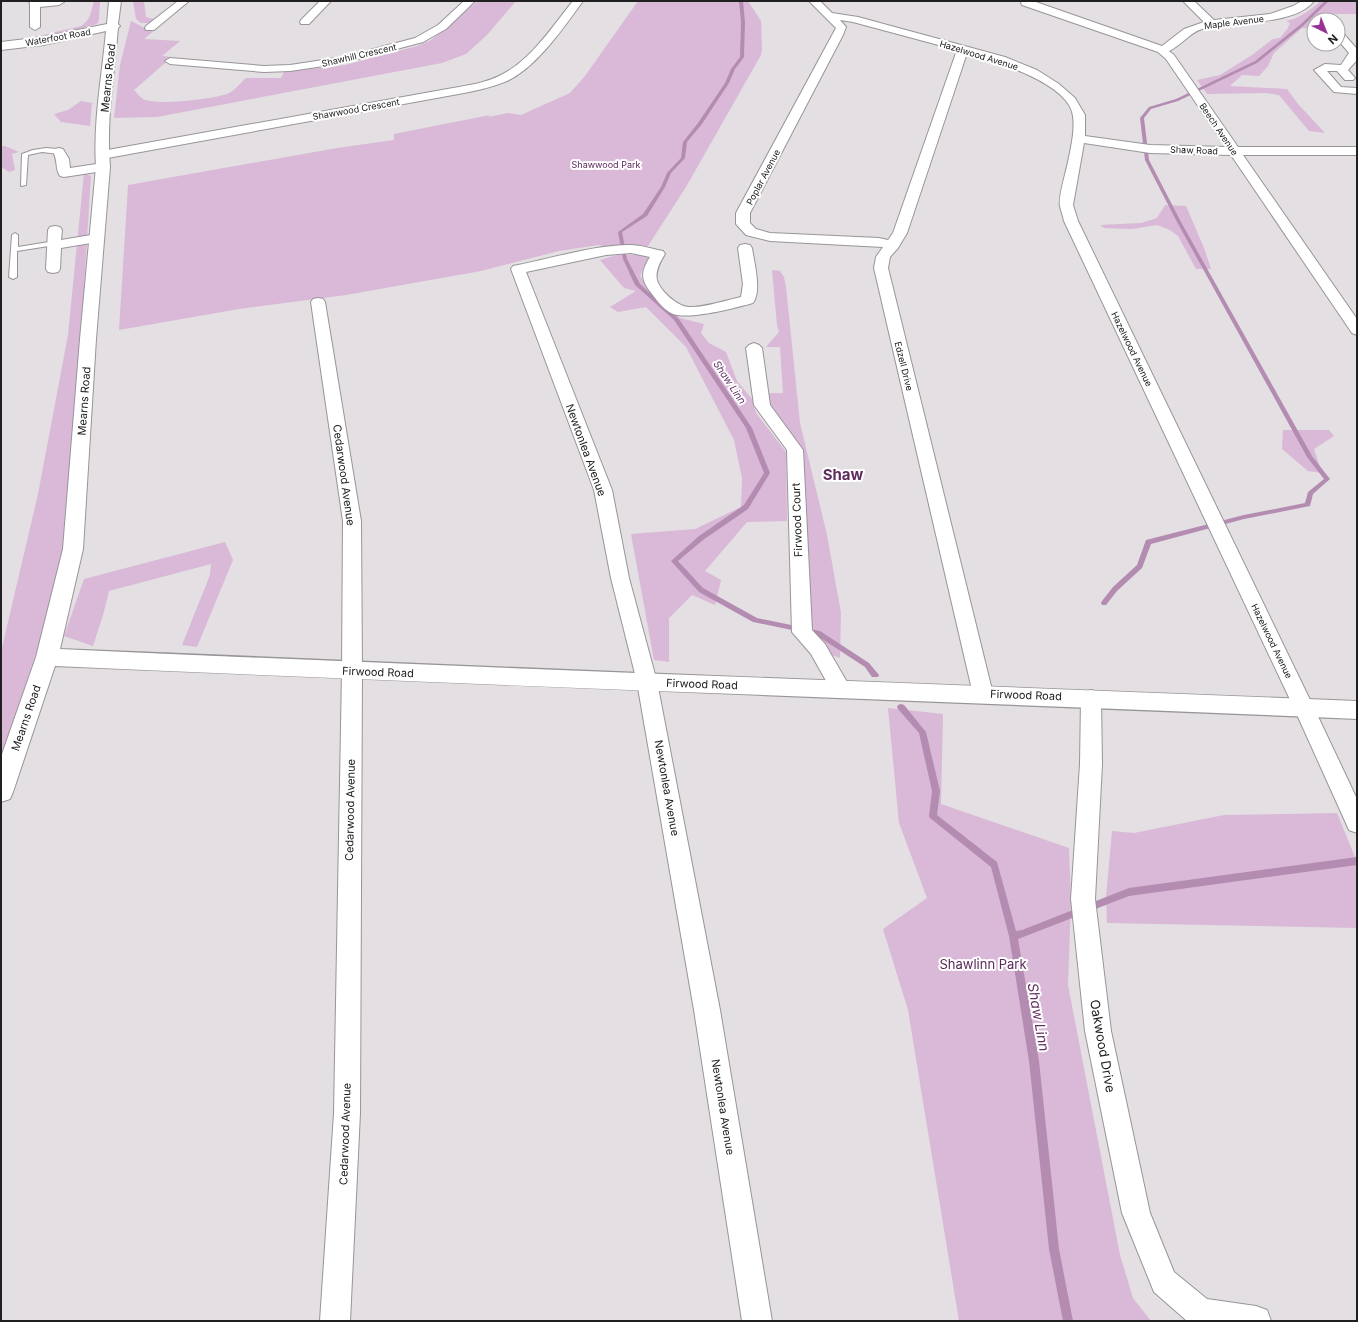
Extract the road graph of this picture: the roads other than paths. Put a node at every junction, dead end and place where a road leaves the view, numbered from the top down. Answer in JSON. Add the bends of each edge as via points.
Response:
{"nodes":[{"id":1,"x":116,"y":1,"type":"edge"},
{"id":2,"x":184,"y":1,"type":"edge"},
{"id":3,"x":470,"y":1,"type":"edge"},
{"id":4,"x":578,"y":1,"type":"edge"},
{"id":5,"x":814,"y":1,"type":"edge"},
{"id":6,"x":1188,"y":1,"type":"edge"},
{"id":7,"x":1309,"y":1,"type":"edge"},
{"id":8,"x":59,"y":2,"type":"edge"},
{"id":9,"x":1024,"y":2,"type":"edge"},
{"id":10,"x":34,"y":3,"type":"edge"},
{"id":11,"x":323,"y":4,"type":"edge"},
{"id":12,"x":307,"y":6,"type":"dead end"},
{"id":13,"x":831,"y":16,"type":"junction"},
{"id":14,"x":305,"y":22,"type":"dead end"},
{"id":15,"x":1211,"y":23,"type":"junction"},
{"id":16,"x":114,"y":26,"type":"junction"},
{"id":17,"x":35,"y":27,"type":"dead end"},
{"id":18,"x":150,"y":28,"type":"dead end"},
{"id":19,"x":1346,"y":43,"type":"edge"},
{"id":20,"x":1,"y":46,"type":"edge"},
{"id":21,"x":963,"y":49,"type":"junction"},
{"id":22,"x":1162,"y":50,"type":"junction"},
{"id":23,"x":170,"y":61,"type":"dead end"},
{"id":24,"x":210,"y":65,"type":"junction"},
{"id":25,"x":1343,"y":68,"type":"junction"},
{"id":26,"x":201,"y":74,"type":"dead end"},
{"id":27,"x":1357,"y":80,"type":"edge"},
{"id":28,"x":1357,"y":91,"type":"edge"},
{"id":29,"x":1079,"y":139,"type":"junction"},
{"id":30,"x":1233,"y":151,"type":"junction"},
{"id":31,"x":1357,"y":151,"type":"edge"},
{"id":32,"x":59,"y":152,"type":"joint"},
{"id":33,"x":102,"y":161,"type":"junction"},
{"id":34,"x":23,"y":185,"type":"dead end"},
{"id":35,"x":15,"y":235,"type":"dead end"},
{"id":36,"x":97,"y":238,"type":"junction"},
{"id":37,"x":55,"y":239,"type":"junction"},
{"id":38,"x":893,"y":245,"type":"junction"},
{"id":39,"x":745,"y":248,"type":"dead end"},
{"id":40,"x":14,"y":250,"type":"junction"},
{"id":41,"x":54,"y":269,"type":"dead end"},
{"id":42,"x":12,"y":277,"type":"dead end"},
{"id":43,"x":318,"y":302,"type":"dead end"},
{"id":44,"x":1357,"y":330,"type":"edge"},
{"id":45,"x":754,"y":348,"type":"dead end"},
{"id":46,"x":47,"y":657,"type":"junction"},
{"id":47,"x":352,"y":671,"type":"junction"},
{"id":48,"x":647,"y":682,"type":"junction"},
{"id":49,"x":841,"y":689,"type":"junction"},
{"id":50,"x":983,"y":694,"type":"junction"},
{"id":51,"x":1091,"y":698,"type":"junction"},
{"id":52,"x":1304,"y":708,"type":"junction"},
{"id":53,"x":1357,"y":710,"type":"edge"},
{"id":54,"x":1,"y":792,"type":"edge"},
{"id":55,"x":1357,"y":823,"type":"edge"},
{"id":56,"x":335,"y":1321,"type":"edge"},
{"id":57,"x":757,"y":1321,"type":"edge"},
{"id":58,"x":1256,"y":1321,"type":"edge"}],
"edges":[{"from":1,"to":16,"type":"street","name":"Mearns Road"},
{"from":2,"to":18,"type":"street"},
{"from":3,"to":24,"type":"street","name":"Shawhill Crescent","via":[[442,27],[418,40],[350,59],[290,68]]},
{"from":4,"to":33,"type":"street","name":"Shawwood Crescent","via":[[529,60],[506,77],[491,83]]},
{"from":5,"to":13,"type":"street","name":"Poplar Avenue"},
{"from":6,"to":15,"type":"street"},
{"from":7,"to":15,"type":"street","name":"Maple Avenue","via":[[1298,9],[1280,16]]},
{"from":8,"to":10,"type":"street"},
{"from":9,"to":22,"type":"street","name":"Beech Avenue"},
{"from":10,"to":17,"type":"street"},
{"from":11,"to":12,"type":"street"},
{"from":11,"to":14,"type":"street"},
{"from":13,"to":21,"type":"street","name":"Hazelwood Avenue","via":[[854,19]]},
{"from":13,"to":38,"type":"street","name":"Poplar Avenue","via":[[841,27],[838,35],[743,213],[743,224],[751,232],[770,236]]},
{"from":15,"to":22,"type":"street","name":"Maple Avenue","via":[[1188,31]]},
{"from":16,"to":20,"type":"street","name":"Waterfoot Road","via":[[43,41]]},
{"from":16,"to":33,"type":"street","name":"Mearns Road"},
{"from":19,"to":25,"type":"street","via":[[1355,53]]},
{"from":21,"to":29,"type":"street","name":"Hazelwood Avenue","via":[[1001,59],[1033,72],[1055,86],[1071,100],[1079,114]]},
{"from":21,"to":38,"type":"street","name":"Edzell Drive","via":[[900,233]]},
{"from":22,"to":30,"type":"street","name":"Beech Avenue","via":[[1170,57]]},
{"from":23,"to":24,"type":"street","name":"Shawhill Crescent"},
{"from":24,"to":26,"type":"street"},
{"from":25,"to":27,"type":"street","via":[[1348,77]]},
{"from":25,"to":28,"type":"street","via":[[1325,67],[1320,70],[1338,90]]},
{"from":29,"to":30,"type":"street","name":"Shaw Road","via":[[1150,149]]},
{"from":29,"to":52,"type":"street","name":"Hazelwood Avenue","via":[[1066,205],[1071,221]]},
{"from":30,"to":31,"type":"street","name":"Shaw Road"},
{"from":30,"to":44,"type":"street","name":"Beech Avenue"},
{"from":32,"to":33,"type":"street","name":"Shawwood Crescent","via":[[63,159],[64,173]]},
{"from":32,"to":34,"type":"lane","via":[[54,150],[25,154]]},
{"from":33,"to":36,"type":"street","name":"Mearns Road"},
{"from":35,"to":40,"type":"lane"},
{"from":36,"to":37,"type":"street"},
{"from":36,"to":46,"type":"street","name":"Mearns Road","via":[[73,549]]},
{"from":37,"to":40,"type":"lane"},
{"from":37,"to":41,"type":"street"},
{"from":38,"to":50,"type":"street","name":"Edzell Drive","via":[[883,256],[881,268]]},
{"from":39,"to":48,"type":"street","name":"Newtonlea Avenue","via":[[750,284],[748,300],[690,312],[676,310],[663,299],[650,281],[651,266],[658,254],[631,249],[606,251],[518,269],[603,490],[620,578]]},
{"from":40,"to":42,"type":"lane"},
{"from":43,"to":47,"type":"street","name":"Cedarwood Avenue","via":[[352,521]]},
{"from":45,"to":49,"type":"street","name":"Firwood Court","via":[[762,405],[795,450],[802,632],[818,649]]},
{"from":46,"to":47,"type":"street","name":"Firwood Road"},
{"from":46,"to":54,"type":"street","name":"Mearns Road"},
{"from":47,"to":48,"type":"street","name":"Firwood Road"},
{"from":47,"to":56,"type":"street","name":"Cedarwood Avenue","via":[[347,1113]]},
{"from":48,"to":49,"type":"street","name":"Firwood Road"},
{"from":48,"to":57,"type":"street","name":"Newtonlea Avenue","via":[[708,1010]]},
{"from":49,"to":50,"type":"street","name":"Firwood Road"},
{"from":50,"to":51,"type":"street","name":"Firwood Road"},
{"from":51,"to":52,"type":"street","name":"Firwood Road"},
{"from":51,"to":58,"type":"street","name":"Oakwood Drive","via":[[1091,764],[1083,899],[1098,1031],[1136,1213],[1164,1282],[1201,1313]]},
{"from":52,"to":53,"type":"street","name":"Firwood Road"},
{"from":52,"to":55,"type":"street","name":"Hazelwood Avenue"}]}
